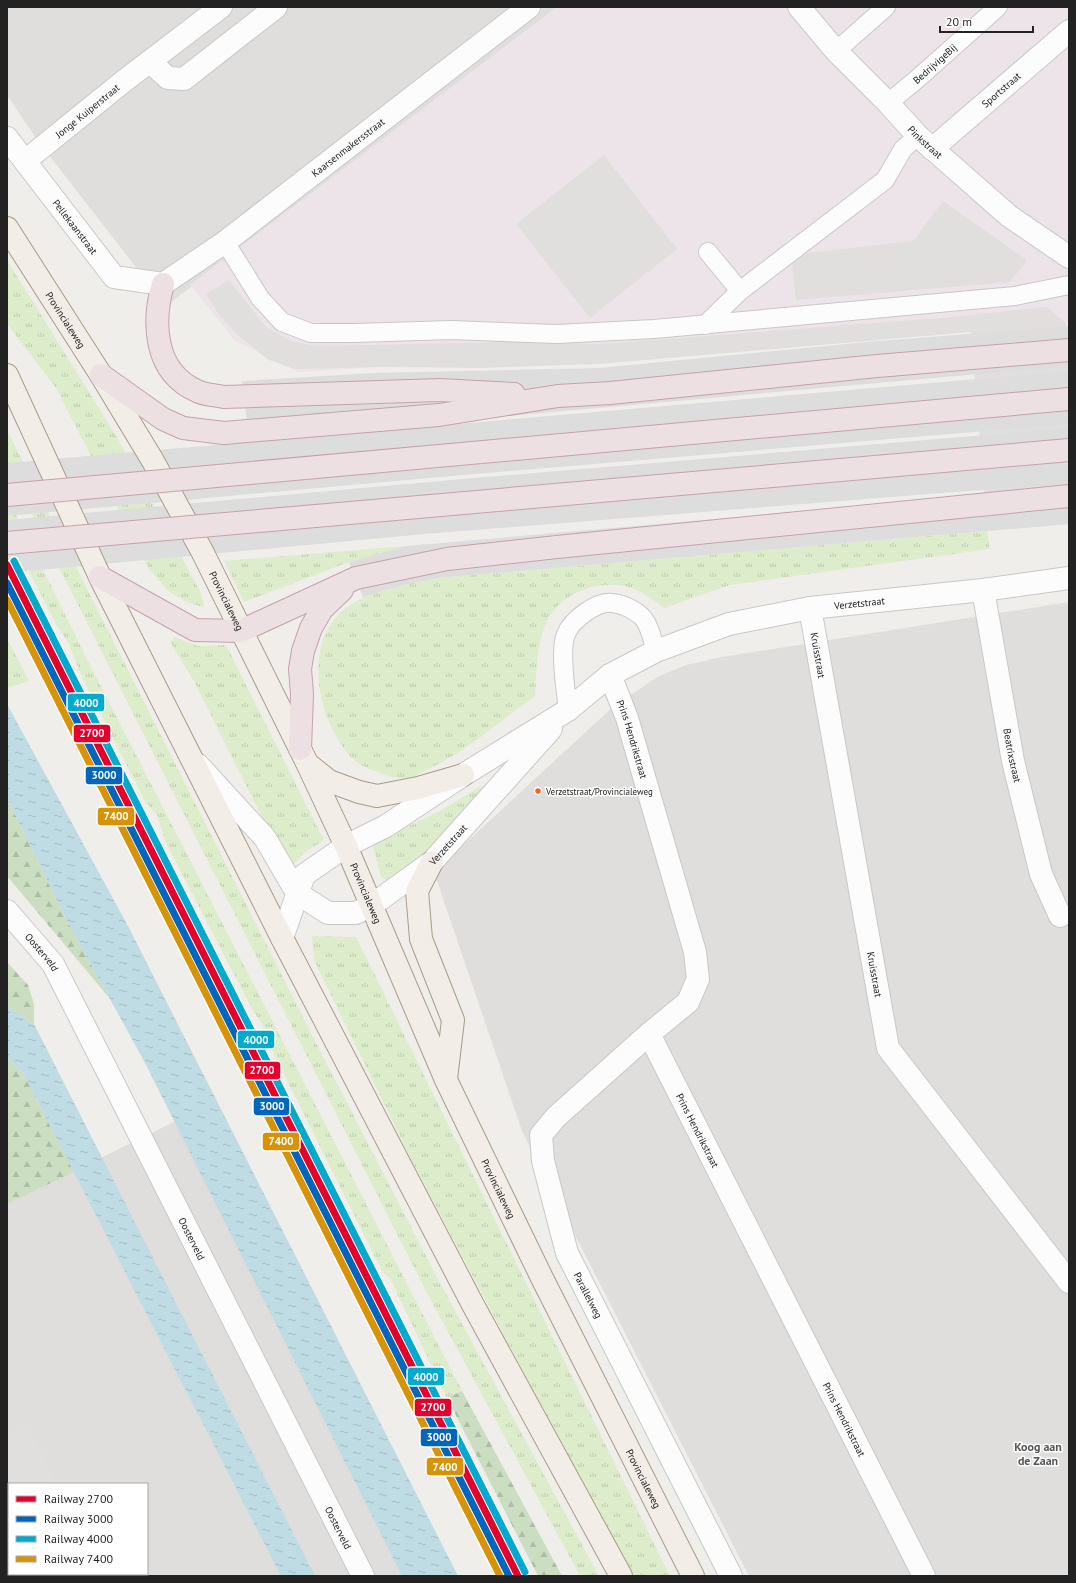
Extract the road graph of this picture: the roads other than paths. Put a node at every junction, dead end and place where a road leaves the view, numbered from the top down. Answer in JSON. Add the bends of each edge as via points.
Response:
{"nodes":[{"id":1,"x":221,"y":7,"type":"edge"},
{"id":2,"x":276,"y":7,"type":"edge"},
{"id":3,"x":529,"y":7,"type":"edge"},
{"id":4,"x":798,"y":7,"type":"edge"},
{"id":5,"x":886,"y":7,"type":"edge"},
{"id":6,"x":998,"y":7,"type":"edge"},
{"id":7,"x":1069,"y":31,"type":"edge"},
{"id":8,"x":836,"y":51,"type":"junction"},
{"id":9,"x":150,"y":62,"type":"junction"},
{"id":10,"x":888,"y":103,"type":"junction"},
{"id":11,"x":7,"y":138,"type":"edge"},
{"id":12,"x":925,"y":142,"type":"junction"},
{"id":13,"x":25,"y":161,"type":"junction"},
{"id":14,"x":7,"y":228,"type":"edge"},
{"id":15,"x":225,"y":242,"type":"junction"},
{"id":16,"x":708,"y":252,"type":"dead end"},
{"id":17,"x":1069,"y":257,"type":"edge"},
{"id":18,"x":164,"y":284,"type":"junction"},
{"id":19,"x":1069,"y":285,"type":"edge"},
{"id":20,"x":740,"y":291,"type":"junction"},
{"id":21,"x":705,"y":324,"type":"junction"},
{"id":22,"x":1069,"y":350,"type":"edge"},
{"id":23,"x":7,"y":375,"type":"edge"},
{"id":24,"x":101,"y":376,"type":"junction"},
{"id":25,"x":558,"y":396,"type":"junction"},
{"id":26,"x":1069,"y":399,"type":"edge"},
{"id":27,"x":1069,"y":450,"type":"edge"},
{"id":28,"x":7,"y":495,"type":"edge"},
{"id":29,"x":1069,"y":496,"type":"edge"},
{"id":30,"x":7,"y":543,"type":"edge"},
{"id":31,"x":100,"y":577,"type":"junction"},
{"id":32,"x":356,"y":578,"type":"junction"},
{"id":33,"x":1069,"y":578,"type":"edge"},
{"id":34,"x":983,"y":590,"type":"junction"},
{"id":35,"x":810,"y":608,"type":"junction"},
{"id":36,"x":241,"y":631,"type":"junction"},
{"id":37,"x":656,"y":651,"type":"junction"},
{"id":38,"x":610,"y":675,"type":"junction"},
{"id":39,"x":568,"y":710,"type":"junction"},
{"id":40,"x":190,"y":756,"type":"junction"},
{"id":41,"x":304,"y":757,"type":"junction"},
{"id":42,"x":463,"y":775,"type":"junction"},
{"id":43,"x":346,"y":846,"type":"junction"},
{"id":44,"x":432,"y":862,"type":"junction"},
{"id":45,"x":297,"y":894,"type":"junction"},
{"id":46,"x":372,"y":905,"type":"junction"},
{"id":47,"x":7,"y":911,"type":"edge"},
{"id":48,"x":1060,"y":916,"type":"dead end"},
{"id":49,"x":282,"y":938,"type":"junction"},
{"id":50,"x":648,"y":1034,"type":"junction"},
{"id":51,"x":446,"y":1080,"type":"junction"},
{"id":52,"x":1069,"y":1282,"type":"edge"},
{"id":53,"x":364,"y":1576,"type":"edge"},
{"id":54,"x":621,"y":1576,"type":"edge"},
{"id":55,"x":693,"y":1576,"type":"edge"},
{"id":56,"x":731,"y":1576,"type":"edge"},
{"id":57,"x":924,"y":1576,"type":"edge"}],
"edges":[{"from":1,"to":9,"type":"street","name":"Jonge Kuiperstraat"},
{"from":2,"to":9,"type":"street","via":[[184,79],[168,78]]},
{"from":3,"to":15,"type":"street","name":"Kaarsenmakersstraat"},
{"from":4,"to":8,"type":"street","name":"Pinkstraat"},
{"from":5,"to":8,"type":"lane"},
{"from":6,"to":10,"type":"lane","name":"BedrijvigeBij"},
{"from":7,"to":12,"type":"street","name":"Sportstraat"},
{"from":8,"to":10,"type":"street","name":"Pinkstraat"},
{"from":9,"to":13,"type":"street","name":"Jonge Kuiperstraat"},
{"from":10,"to":12,"type":"street","name":"Pinkstraat"},
{"from":11,"to":13,"type":"street","name":"Pellekaanstraat"},
{"from":12,"to":17,"type":"street","name":"Pinkstraat","via":[[1009,216]]},
{"from":12,"to":20,"type":"lane","via":[[903,149],[885,180]]},
{"from":13,"to":18,"type":"street","name":"Pellekaanstraat","via":[[114,277]]},
{"from":14,"to":24,"type":"main road","name":"Provincialeweg"},
{"from":15,"to":18,"type":"street","name":"Kaarsenmakersstraat"},
{"from":15,"to":21,"type":"lane","via":[[260,298],[282,322],[311,333],[451,330],[557,334]]},
{"from":16,"to":20,"type":"lane"},
{"from":18,"to":25,"type":"highway","via":[[157,315],[158,340],[166,364],[176,378],[197,391],[224,397],[440,390]]},
{"from":19,"to":21,"type":"lane","via":[[1014,296]]},
{"from":20,"to":21,"type":"lane"},
{"from":22,"to":25,"type":"highway"},
{"from":23,"to":31,"type":"main road"},
{"from":24,"to":25,"type":"highway","via":[[163,419],[183,428],[224,432],[439,415]]},
{"from":24,"to":36,"type":"main road","name":"Provincialeweg","via":[[153,461],[203,553]]},
{"from":26,"to":28,"type":"highway","bridge":true},
{"from":27,"to":30,"type":"highway","bridge":true},
{"from":29,"to":32,"type":"highway","via":[[455,558]]},
{"from":31,"to":36,"type":"highway","via":[[195,630]]},
{"from":31,"to":40,"type":"main road"},
{"from":32,"to":36,"type":"highway"},
{"from":32,"to":41,"type":"highway","via":[[322,609],[306,641],[300,669]]},
{"from":33,"to":34,"type":"street","name":"Verzetstraat"},
{"from":34,"to":35,"type":"street","name":"Verzetstraat"},
{"from":34,"to":48,"type":"street","name":"Beatrixstraat","via":[[1013,761],[1041,874]]},
{"from":35,"to":37,"type":"street","name":"Verzetstraat","via":[[729,624]]},
{"from":35,"to":52,"type":"street","name":"Kruisstraat","via":[[888,1048]]},
{"from":36,"to":41,"type":"main road","name":"Provincialeweg"},
{"from":37,"to":38,"type":"street","name":"Verzetstraat"},
{"from":37,"to":39,"type":"lane","via":[[643,618],[627,607],[611,602],[592,608],[576,620],[566,634],[563,652]]},
{"from":38,"to":39,"type":"street","name":"Verzetstraat"},
{"from":38,"to":50,"type":"street","name":"Prins Hendrikstraat","via":[[630,725],[695,952],[698,980],[688,1002]]},
{"from":39,"to":42,"type":"street","name":"Verzetstraat"},
{"from":39,"to":44,"type":"street","name":"Verzetstraat"},
{"from":40,"to":45,"type":"street","name":"Verzetstraat","via":[[265,838]]},
{"from":40,"to":49,"type":"main road"},
{"from":41,"to":42,"type":"main road","via":[[329,782],[377,796]]},
{"from":41,"to":43,"type":"main road","name":"Provincialeweg"},
{"from":42,"to":43,"type":"street","name":"Verzetstraat","via":[[386,826]]},
{"from":43,"to":45,"type":"street","name":"Verzetstraat","via":[[304,875]]},
{"from":43,"to":46,"type":"main road","name":"Provincialeweg"},
{"from":44,"to":46,"type":"street","name":"Verzetstraat"},
{"from":44,"to":51,"type":"main road","via":[[417,891],[421,939],[453,1020]]},
{"from":45,"to":46,"type":"street","name":"Verzetstraat","via":[[328,913],[356,913]]},
{"from":45,"to":49,"type":"street","name":"Verzetstraat"},
{"from":46,"to":51,"type":"main road","name":"Provincialeweg"},
{"from":47,"to":53,"type":"street","name":"Oosterveld","via":[[52,964]]},
{"from":49,"to":54,"type":"main road","via":[[472,1304]]},
{"from":50,"to":56,"type":"street","name":"Parallelweg","via":[[556,1116],[541,1135],[542,1162],[567,1253]]},
{"from":50,"to":57,"type":"street","name":"Prins Hendrikstraat"},
{"from":51,"to":55,"type":"main road","name":"Provincialeweg","via":[[542,1278]]}]}
